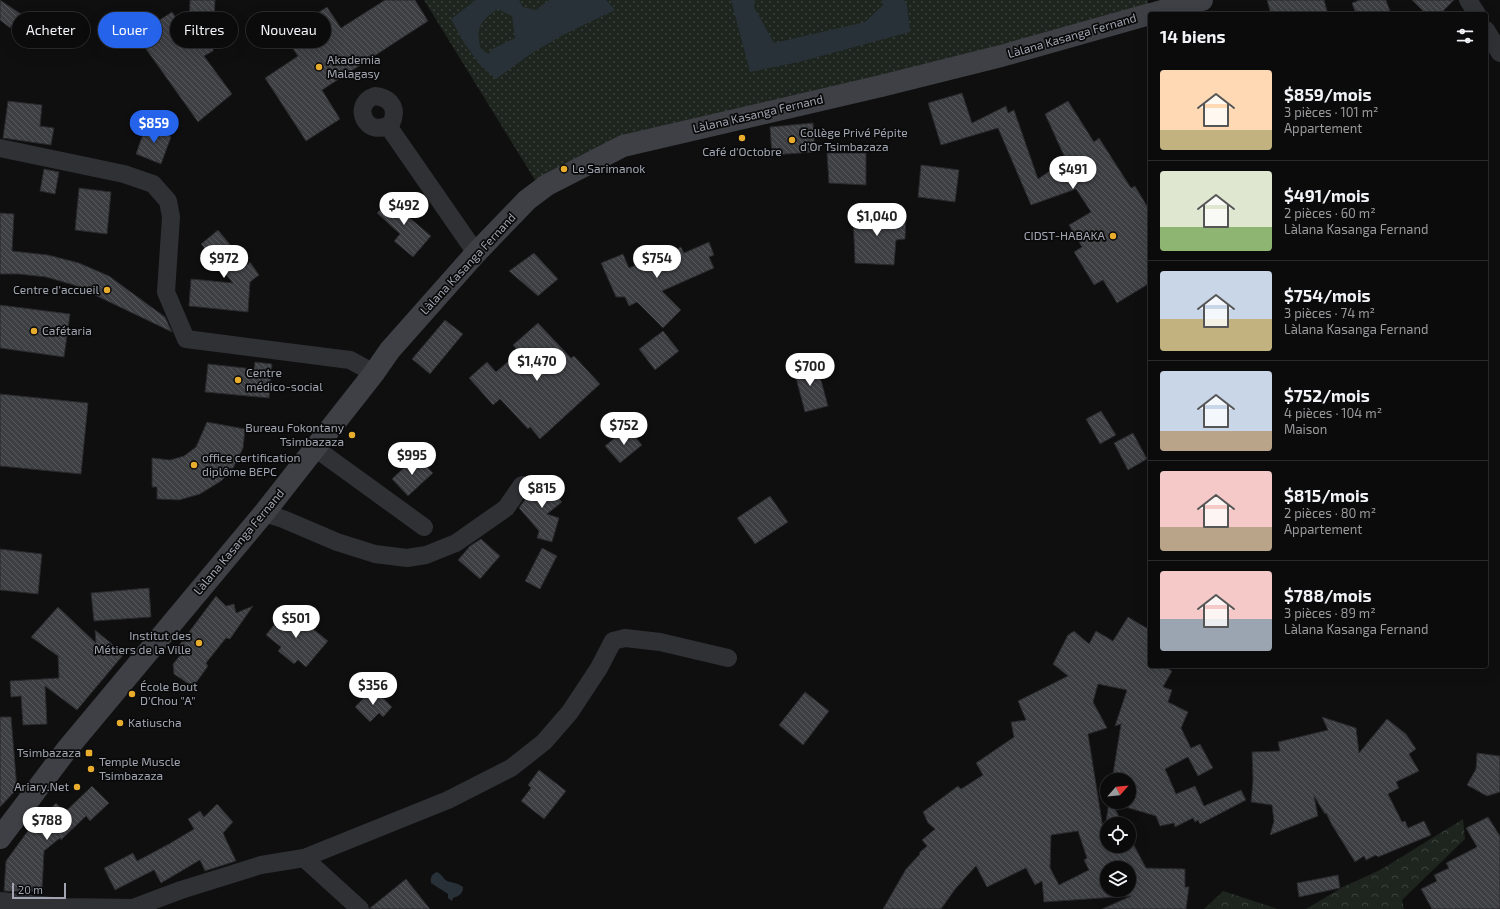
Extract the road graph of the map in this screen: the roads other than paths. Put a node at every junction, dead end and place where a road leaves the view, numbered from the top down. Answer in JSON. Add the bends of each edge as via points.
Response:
{"nodes":[{"id":1,"x":1202,"y":0,"type":"edge"},
{"id":2,"x":1468,"y":0,"type":"edge"},
{"id":3,"x":1158,"y":12,"type":"edge"},
{"id":4,"x":1476,"y":12,"type":"edge"},
{"id":5,"x":1148,"y":15,"type":"edge"},
{"id":6,"x":1488,"y":33,"type":"edge"},
{"id":7,"x":1500,"y":54,"type":"edge"},
{"id":8,"x":388,"y":126,"type":"dead end"},
{"id":9,"x":0,"y":148,"type":"edge"},
{"id":10,"x":476,"y":254,"type":"junction"},
{"id":11,"x":374,"y":373,"type":"junction"},
{"id":12,"x":315,"y":448,"type":"junction"},
{"id":13,"x":522,"y":485,"type":"dead end"},
{"id":14,"x":264,"y":513,"type":"junction"},
{"id":15,"x":424,"y":527,"type":"dead end"},
{"id":16,"x":728,"y":658,"type":"dead end"},
{"id":17,"x":0,"y":838,"type":"edge"},
{"id":18,"x":304,"y":858,"type":"junction"},
{"id":19,"x":0,"y":901,"type":"edge"},
{"id":20,"x":360,"y":909,"type":"edge"}],
"edges":[{"from":1,"to":3,"type":"street","name":"Làlana Kasanga Fernand"},
{"from":2,"to":4,"type":"street"},
{"from":5,"to":10,"type":"street","name":"Làlana Kasanga Fernand","via":[[881,86],[623,146],[547,185],[527,200]]},
{"from":6,"to":7,"type":"street"},
{"from":8,"to":10,"type":"street"},
{"from":9,"to":11,"type":"street","via":[[124,174],[153,184],[168,201],[171,217],[166,292],[186,339],[350,360]]},
{"from":10,"to":11,"type":"street","name":"Làlana Kasanga Fernand","via":[[390,350]]},
{"from":11,"to":12,"type":"street","name":"Làlana Kasanga Fernand"},
{"from":12,"to":14,"type":"street","name":"Làlana Kasanga Fernand"},
{"from":12,"to":15,"type":"street"},
{"from":13,"to":14,"type":"street","via":[[506,508],[456,543],[426,555],[407,558],[375,554]]},
{"from":14,"to":17,"type":"street","name":"Làlana Kasanga Fernand","via":[[68,748]]},
{"from":16,"to":18,"type":"street","via":[[660,642],[625,638],[613,641],[599,668],[570,712],[544,742],[511,768],[448,800]]},
{"from":18,"to":19,"type":"street","via":[[261,865],[133,908],[63,907]]},
{"from":18,"to":20,"type":"street"}]}
